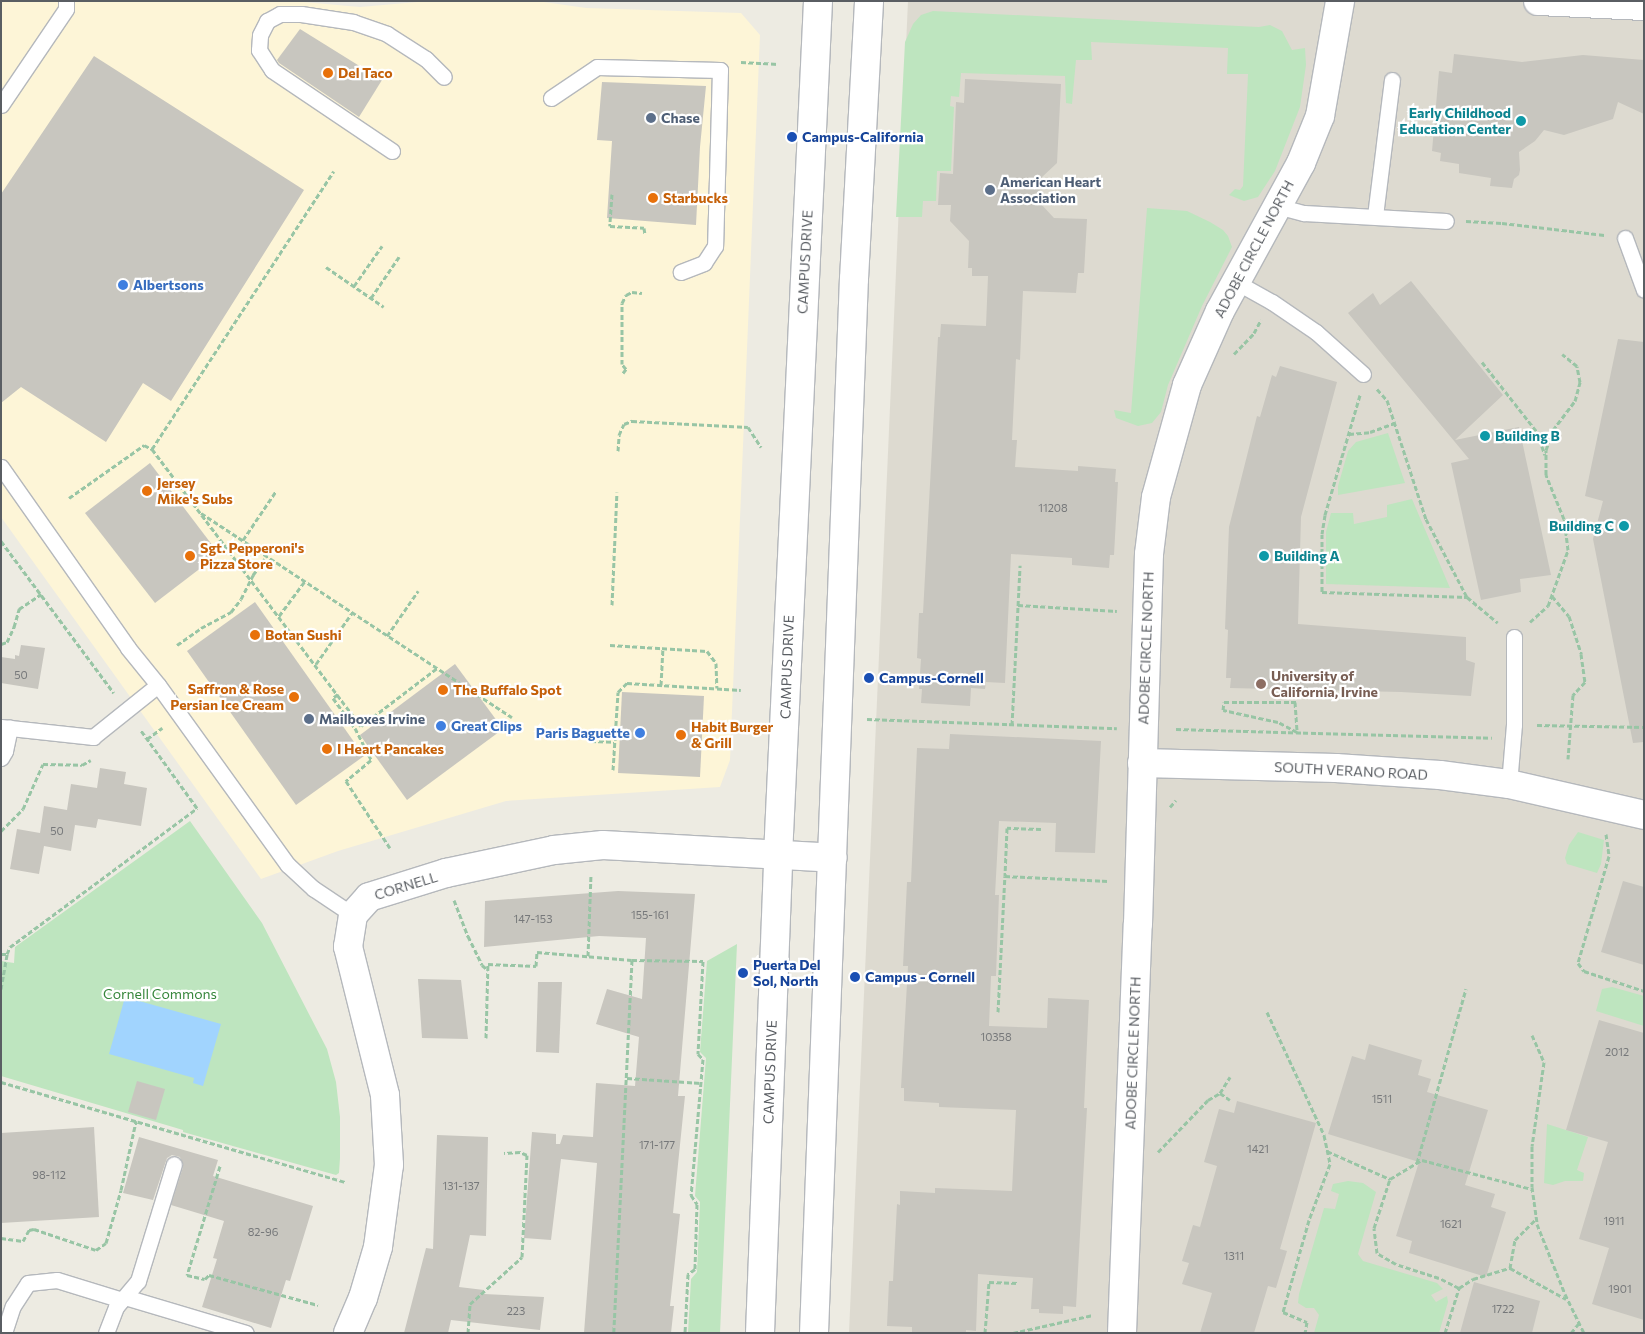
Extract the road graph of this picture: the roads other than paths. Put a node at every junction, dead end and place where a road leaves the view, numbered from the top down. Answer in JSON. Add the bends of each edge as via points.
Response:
{"nodes":[{"id":1,"x":66,"y":1,"type":"edge"},
{"id":2,"x":818,"y":1,"type":"edge"},
{"id":3,"x":869,"y":1,"type":"edge"},
{"id":4,"x":1340,"y":1,"type":"edge"},
{"id":5,"x":1538,"y":1,"type":"edge"},
{"id":6,"x":1644,"y":6,"type":"edge"},
{"id":7,"x":444,"y":77,"type":"dead end"},
{"id":8,"x":1392,"y":80,"type":"dead end"},
{"id":9,"x":551,"y":98,"type":"dead end"},
{"id":10,"x":1,"y":105,"type":"edge"},
{"id":11,"x":392,"y":151,"type":"dead end"},
{"id":12,"x":1277,"y":206,"type":"junction"},
{"id":13,"x":1375,"y":216,"type":"junction"},
{"id":14,"x":1446,"y":221,"type":"road end"},
{"id":15,"x":1625,"y":238,"type":"road end"},
{"id":16,"x":682,"y":272,"type":"dead end"},
{"id":17,"x":1236,"y":282,"type":"junction"},
{"id":18,"x":1644,"y":290,"type":"edge"},
{"id":19,"x":1363,"y":374,"type":"road end"},
{"id":20,"x":1,"y":467,"type":"edge"},
{"id":21,"x":1514,"y":637,"type":"road end"},
{"id":22,"x":158,"y":685,"type":"junction"},
{"id":23,"x":5,"y":728,"type":"edge"},
{"id":24,"x":1,"y":758,"type":"edge"},
{"id":25,"x":1142,"y":764,"type":"junction"},
{"id":26,"x":1509,"y":784,"type":"junction"},
{"id":27,"x":1644,"y":816,"type":"edge"},
{"id":28,"x":778,"y":856,"type":"junction"},
{"id":29,"x":833,"y":858,"type":"junction"},
{"id":30,"x":353,"y":915,"type":"junction"},
{"id":31,"x":174,"y":1164,"type":"dead end"},
{"id":32,"x":124,"y":1298,"type":"junction"},
{"id":33,"x":4,"y":1333,"type":"edge"},
{"id":34,"x":106,"y":1333,"type":"edge"},
{"id":35,"x":246,"y":1333,"type":"edge"},
{"id":36,"x":348,"y":1333,"type":"edge"},
{"id":37,"x":760,"y":1333,"type":"edge"},
{"id":38,"x":814,"y":1333,"type":"edge"},
{"id":39,"x":1122,"y":1333,"type":"edge"}],
"edges":[{"from":1,"to":10,"type":"lane","via":[[66,9]]},
{"from":2,"to":28,"type":"street","name":"CAMPUS DRIVE"},
{"from":3,"to":29,"type":"street","via":[[854,279]]},
{"from":4,"to":12,"type":"street","name":"ADOBE CIRCLE NORTH","via":[[1320,116],[1301,162]]},
{"from":5,"to":6,"type":"street"},
{"from":7,"to":11,"type":"lane","via":[[426,59],[387,34],[353,22],[301,14],[280,14],[267,21],[260,35],[260,50],[272,70]]},
{"from":8,"to":13,"type":"lane"},
{"from":9,"to":16,"type":"lane","via":[[597,67],[720,70],[715,246],[704,263]]},
{"from":12,"to":13,"type":"lane","via":[[1304,214]]},
{"from":12,"to":17,"type":"street","name":"ADOBE CIRCLE NORTH"},
{"from":13,"to":14,"type":"lane"},
{"from":15,"to":18,"type":"lane"},
{"from":17,"to":19,"type":"lane","via":[[1316,332]]},
{"from":17,"to":25,"type":"street","name":"ADOBE CIRCLE NORTH","via":[[1187,385],[1156,497],[1149,554]]},
{"from":20,"to":22,"type":"lane","via":[[128,648]]},
{"from":21,"to":26,"type":"lane","via":[[1514,725]]},
{"from":22,"to":23,"type":"lane","via":[[93,737]]},
{"from":22,"to":30,"type":"lane","via":[[288,865],[314,889]]},
{"from":23,"to":24,"type":"lane","via":[[5,751]]},
{"from":25,"to":26,"type":"street","name":"SOUTH VERANO ROAD","via":[[1336,768],[1440,775]]},
{"from":25,"to":39,"type":"street","name":"ADOBE CIRCLE NORTH"},
{"from":26,"to":27,"type":"street","name":"SOUTH VERANO ROAD"},
{"from":28,"to":29,"type":"street","name":"CORNELL"},
{"from":28,"to":30,"type":"street","name":"CORNELL","via":[[604,845],[554,850],[446,873],[369,897]]},
{"from":28,"to":37,"type":"street","name":"CAMPUS DRIVE"},
{"from":29,"to":38,"type":"street"},
{"from":30,"to":36,"type":"street","via":[[348,947],[385,1095],[389,1166],[378,1247],[363,1298]]},
{"from":31,"to":32,"type":"lane","via":[[138,1281]]},
{"from":32,"to":33,"type":"lane","via":[[57,1280],[28,1283],[12,1306]]},
{"from":32,"to":34,"type":"lane","via":[[116,1307]]},
{"from":32,"to":35,"type":"lane"}]}
